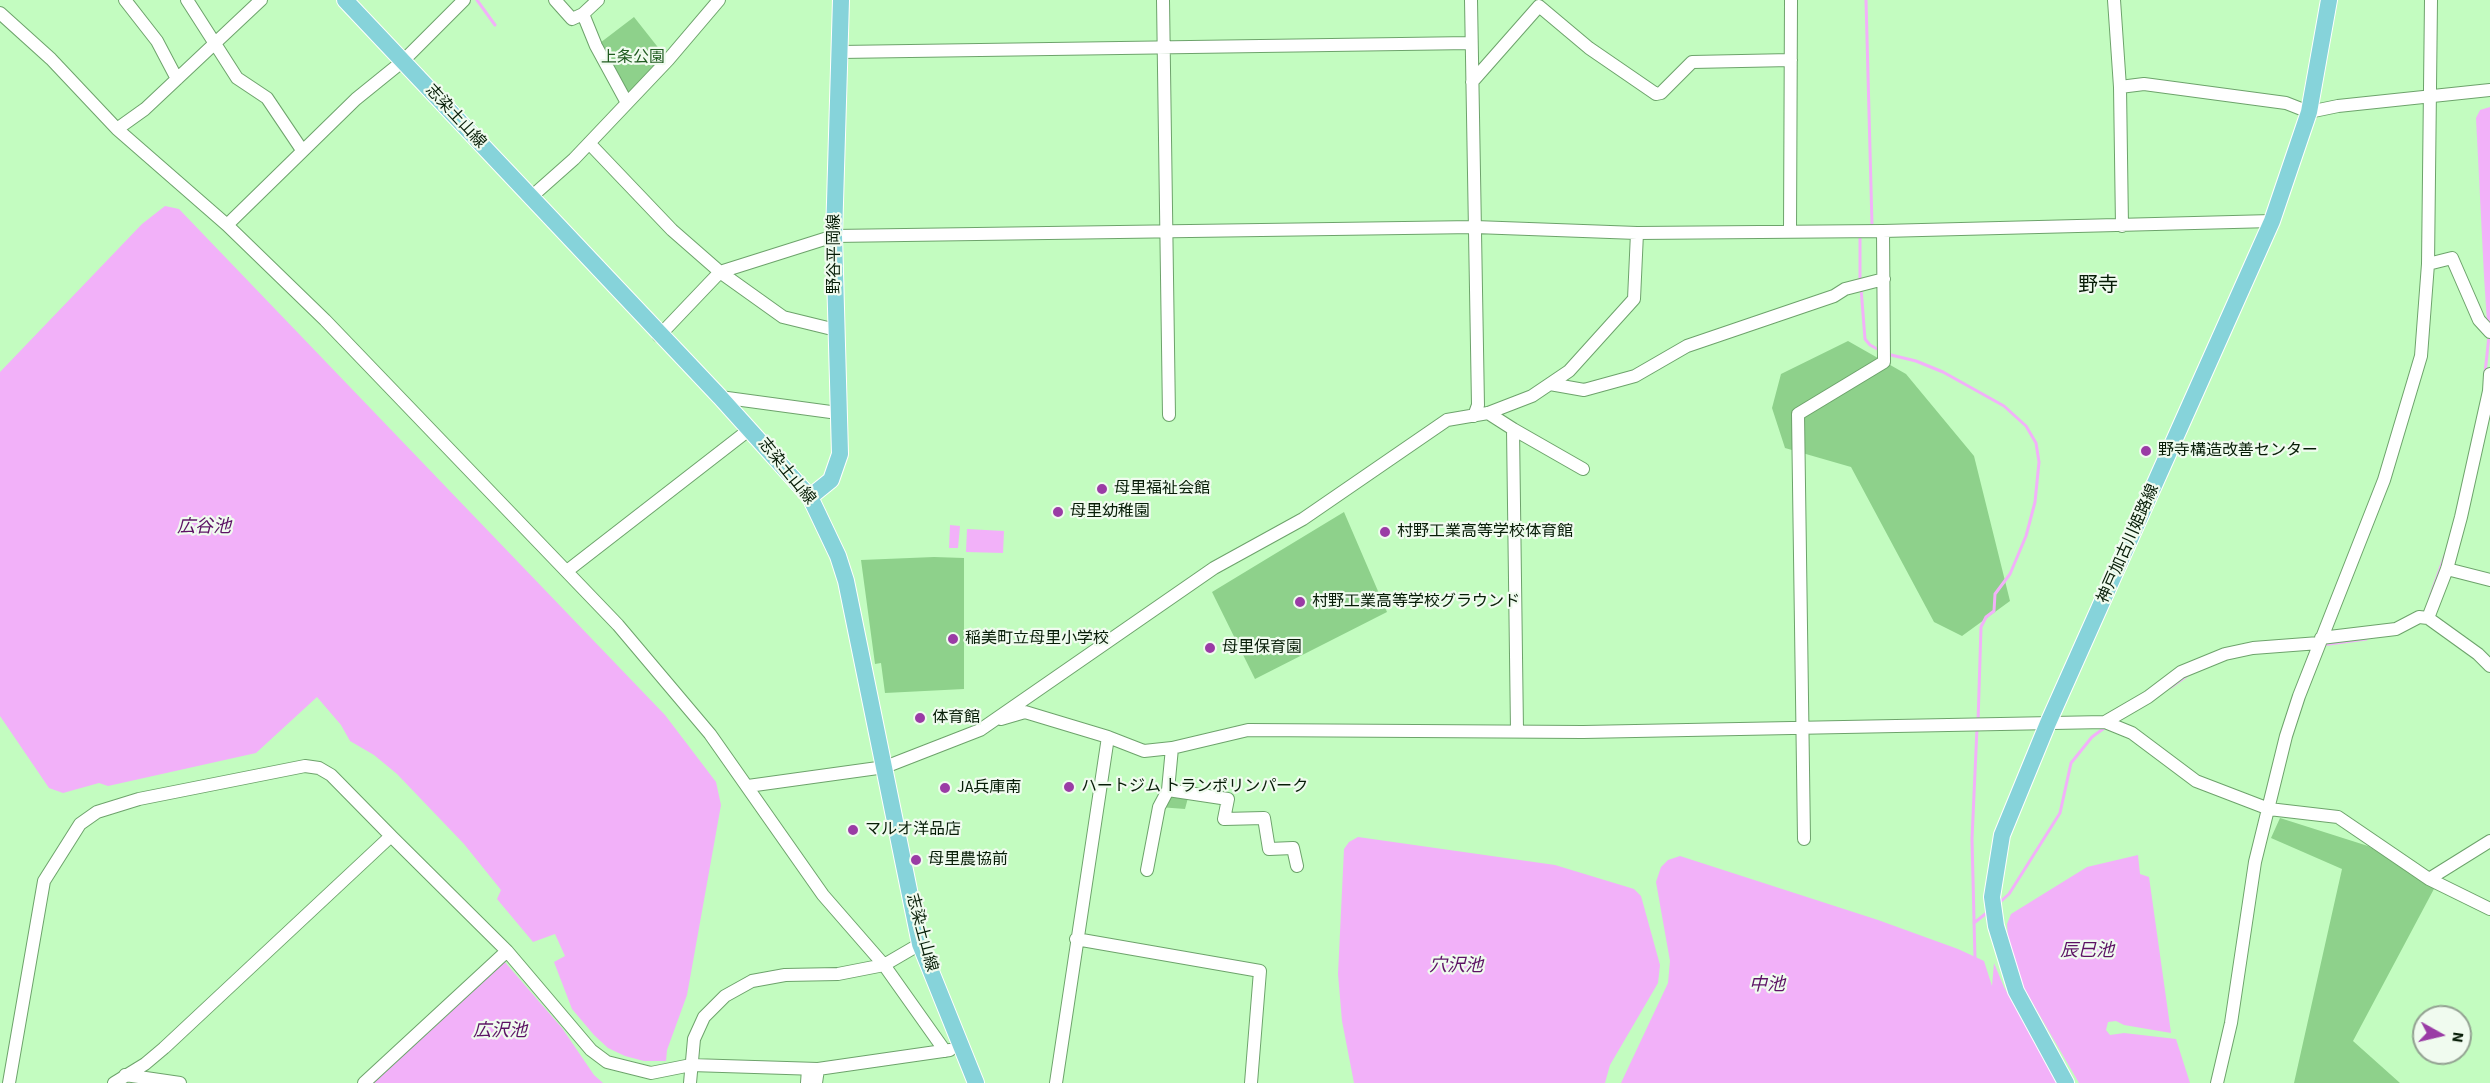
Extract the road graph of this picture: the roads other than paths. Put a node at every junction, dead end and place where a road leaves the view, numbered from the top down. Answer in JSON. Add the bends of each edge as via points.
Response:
{"nodes":[{"id":1,"x":125,"y":0,"type":"edge"},
{"id":2,"x":187,"y":0,"type":"edge"},
{"id":3,"x":261,"y":0,"type":"edge"},
{"id":4,"x":345,"y":0,"type":"edge"},
{"id":5,"x":464,"y":0,"type":"edge"},
{"id":6,"x":555,"y":0,"type":"edge"},
{"id":7,"x":598,"y":0,"type":"edge"},
{"id":8,"x":719,"y":0,"type":"edge"},
{"id":9,"x":841,"y":0,"type":"edge"},
{"id":10,"x":1163,"y":0,"type":"edge"},
{"id":11,"x":1471,"y":0,"type":"edge"},
{"id":12,"x":1791,"y":0,"type":"edge"},
{"id":13,"x":2114,"y":0,"type":"edge"},
{"id":14,"x":2329,"y":0,"type":"edge"},
{"id":15,"x":2431,"y":0,"type":"edge"},
{"id":16,"x":0,"y":13,"type":"edge"},
{"id":17,"x":584,"y":14,"type":"junction"},
{"id":18,"x":1472,"y":43,"type":"junction"},
{"id":19,"x":214,"y":45,"type":"junction"},
{"id":20,"x":1164,"y":47,"type":"junction"},
{"id":21,"x":840,"y":52,"type":"junction"},
{"id":22,"x":1791,"y":60,"type":"junction"},
{"id":23,"x":403,"y":62,"type":"junction"},
{"id":24,"x":177,"y":79,"type":"junction"},
{"id":25,"x":1472,"y":82,"type":"junction"},
{"id":26,"x":2120,"y":87,"type":"junction"},
{"id":27,"x":2490,"y":90,"type":"edge"},
{"id":28,"x":2430,"y":94,"type":"junction"},
{"id":29,"x":627,"y":103,"type":"junction"},
{"id":30,"x":2309,"y":112,"type":"junction"},
{"id":31,"x":117,"y":129,"type":"junction"},
{"id":32,"x":589,"y":143,"type":"junction"},
{"id":33,"x":302,"y":150,"type":"junction"},
{"id":34,"x":530,"y":198,"type":"junction"},
{"id":35,"x":2272,"y":221,"type":"junction"},
{"id":36,"x":227,"y":225,"type":"junction"},
{"id":37,"x":2122,"y":226,"type":"junction"},
{"id":38,"x":1475,"y":227,"type":"junction"},
{"id":39,"x":1166,"y":231,"type":"junction"},
{"id":40,"x":1790,"y":231,"type":"junction"},
{"id":41,"x":1883,"y":231,"type":"junction"},
{"id":42,"x":1637,"y":233,"type":"junction"},
{"id":43,"x":834,"y":236,"type":"junction"},
{"id":44,"x":2428,"y":264,"type":"junction"},
{"id":45,"x":720,"y":272,"type":"junction"},
{"id":46,"x":1884,"y":279,"type":"junction"},
{"id":47,"x":836,"y":330,"type":"junction"},
{"id":48,"x":2490,"y":332,"type":"edge"},
{"id":49,"x":659,"y":336,"type":"junction"},
{"id":50,"x":2490,"y":374,"type":"edge"},
{"id":51,"x":1550,"y":384,"type":"junction"},
{"id":52,"x":720,"y":397,"type":"junction"},
{"id":53,"x":838,"y":413,"type":"junction"},
{"id":54,"x":1488,"y":413,"type":"junction"},
{"id":55,"x":1169,"y":415,"type":"dead end"},
{"id":56,"x":1474,"y":416,"type":"junction"},
{"id":57,"x":750,"y":429,"type":"junction"},
{"id":58,"x":1513,"y":429,"type":"junction"},
{"id":59,"x":1583,"y":469,"type":"dead end"},
{"id":60,"x":810,"y":497,"type":"junction"},
{"id":61,"x":2447,"y":569,"type":"junction"},
{"id":62,"x":567,"y":571,"type":"junction"},
{"id":63,"x":2490,"y":580,"type":"edge"},
{"id":64,"x":2428,"y":618,"type":"junction"},
{"id":65,"x":2320,"y":640,"type":"junction"},
{"id":66,"x":2490,"y":666,"type":"edge"},
{"id":67,"x":1001,"y":719,"type":"junction"},
{"id":68,"x":2105,"y":722,"type":"junction"},
{"id":69,"x":2048,"y":723,"type":"junction"},
{"id":70,"x":1801,"y":729,"type":"junction"},
{"id":71,"x":1517,"y":731,"type":"junction"},
{"id":72,"x":1108,"y":737,"type":"junction"},
{"id":73,"x":1172,"y":748,"type":"junction"},
{"id":74,"x":885,"y":767,"type":"junction"},
{"id":75,"x":748,"y":786,"type":"junction"},
{"id":76,"x":1168,"y":790,"type":"junction"},
{"id":77,"x":2269,"y":809,"type":"junction"},
{"id":78,"x":391,"y":836,"type":"junction"},
{"id":79,"x":1804,"y":839,"type":"dead end"},
{"id":80,"x":2490,"y":841,"type":"edge"},
{"id":81,"x":1297,"y":866,"type":"dead end"},
{"id":82,"x":1147,"y":870,"type":"dead end"},
{"id":83,"x":2428,"y":879,"type":"junction"},
{"id":84,"x":2490,"y":909,"type":"edge"},
{"id":85,"x":1076,"y":939,"type":"junction"},
{"id":86,"x":920,"y":944,"type":"junction"},
{"id":87,"x":507,"y":951,"type":"junction"},
{"id":88,"x":884,"y":965,"type":"junction"},
{"id":89,"x":952,"y":1049,"type":"junction"},
{"id":90,"x":691,"y":1065,"type":"junction"},
{"id":91,"x":813,"y":1069,"type":"junction"},
{"id":92,"x":125,"y":1075,"type":"junction"},
{"id":93,"x":9,"y":1083,"type":"edge"},
{"id":94,"x":114,"y":1083,"type":"edge"},
{"id":95,"x":180,"y":1083,"type":"edge"},
{"id":96,"x":364,"y":1083,"type":"edge"},
{"id":97,"x":690,"y":1083,"type":"edge"},
{"id":98,"x":807,"y":1083,"type":"edge"},
{"id":99,"x":816,"y":1083,"type":"edge"},
{"id":100,"x":976,"y":1083,"type":"edge"},
{"id":101,"x":1056,"y":1083,"type":"edge"},
{"id":102,"x":1251,"y":1083,"type":"edge"},
{"id":103,"x":2066,"y":1083,"type":"edge"},
{"id":104,"x":2217,"y":1083,"type":"edge"}],
"edges":[{"from":1,"to":24,"type":"street","via":[[157,41]]},
{"from":2,"to":19,"type":"street"},
{"from":3,"to":19,"type":"street"},
{"from":4,"to":23,"type":"main road","name":"志染土山線"},
{"from":5,"to":23,"type":"street"},
{"from":6,"to":17,"type":"street","via":[[572,19]]},
{"from":7,"to":17,"type":"street"},
{"from":8,"to":29,"type":"street"},
{"from":9,"to":21,"type":"main road","name":"野谷平岡線"},
{"from":10,"to":20,"type":"street"},
{"from":11,"to":18,"type":"street"},
{"from":12,"to":22,"type":"street"},
{"from":13,"to":26,"type":"street"},
{"from":14,"to":30,"type":"main road","name":"神戸加古川姫路線"},
{"from":15,"to":28,"type":"street"},
{"from":16,"to":31,"type":"street","via":[[51,59]]},
{"from":17,"to":29,"type":"street","via":[[596,46]]},
{"from":18,"to":20,"type":"street"},
{"from":18,"to":25,"type":"street"},
{"from":19,"to":24,"type":"street"},
{"from":19,"to":33,"type":"street","via":[[237,78],[267,98]]},
{"from":20,"to":21,"type":"street"},
{"from":20,"to":39,"type":"street"},
{"from":21,"to":43,"type":"main road","name":"野谷平岡線"},
{"from":22,"to":25,"type":"street","via":[[1692,62],[1656,94],[1589,48],[1539,6]]},
{"from":22,"to":40,"type":"street"},
{"from":23,"to":33,"type":"street"},
{"from":23,"to":34,"type":"main road","name":"志染土山線"},
{"from":24,"to":31,"type":"street"},
{"from":25,"to":38,"type":"street"},
{"from":26,"to":30,"type":"street","via":[[2144,84],[2274,101]]},
{"from":26,"to":37,"type":"street"},
{"from":27,"to":28,"type":"street"},
{"from":28,"to":30,"type":"street"},
{"from":28,"to":44,"type":"street"},
{"from":29,"to":32,"type":"street"},
{"from":30,"to":35,"type":"main road","name":"神戸加古川姫路線"},
{"from":31,"to":36,"type":"street"},
{"from":32,"to":34,"type":"street"},
{"from":32,"to":45,"type":"street","via":[[672,230]]},
{"from":33,"to":36,"type":"street"},
{"from":34,"to":49,"type":"main road","name":"志染土山線"},
{"from":35,"to":37,"type":"street"},
{"from":35,"to":69,"type":"main road","name":"神戸加古川姫路線"},
{"from":36,"to":62,"type":"street","via":[[325,320]]},
{"from":37,"to":41,"type":"street"},
{"from":38,"to":39,"type":"street"},
{"from":38,"to":42,"type":"street"},
{"from":38,"to":56,"type":"street","via":[[1478,405]]},
{"from":39,"to":43,"type":"street"},
{"from":39,"to":55,"type":"street"},
{"from":40,"to":41,"type":"street"},
{"from":40,"to":42,"type":"street"},
{"from":41,"to":46,"type":"street"},
{"from":42,"to":51,"type":"street","via":[[1634,299],[1569,371]]},
{"from":43,"to":45,"type":"street"},
{"from":43,"to":47,"type":"main road","name":"野谷平岡線"},
{"from":44,"to":48,"type":"street","via":[[2452,258],[2479,320]]},
{"from":44,"to":65,"type":"street","via":[[2421,356],[2409,399],[2384,480]]},
{"from":45,"to":47,"type":"street","via":[[783,317]]},
{"from":45,"to":49,"type":"street"},
{"from":46,"to":51,"type":"street","via":[[1688,345],[1635,376],[1584,390]]},
{"from":46,"to":70,"type":"street","via":[[1884,362],[1797,414]]},
{"from":47,"to":53,"type":"main road","name":"野谷平岡線"},
{"from":49,"to":52,"type":"main road","name":"志染土山線"},
{"from":50,"to":61,"type":"street"},
{"from":51,"to":54,"type":"street","via":[[1532,396]]},
{"from":52,"to":53,"type":"street"},
{"from":52,"to":57,"type":"main road","name":"志染土山線"},
{"from":53,"to":60,"type":"main road","name":"野谷平岡線","via":[[837,468],[831,480]]},
{"from":54,"to":56,"type":"street"},
{"from":54,"to":58,"type":"street"},
{"from":56,"to":67,"type":"street","via":[[1447,420],[1303,519],[1214,568],[1121,630]]},
{"from":57,"to":60,"type":"main road","name":"志染土山線"},
{"from":57,"to":62,"type":"street"},
{"from":58,"to":59,"type":"street"},
{"from":58,"to":71,"type":"street"},
{"from":60,"to":74,"type":"main road","name":"志染土山線","via":[[846,581]]},
{"from":61,"to":63,"type":"street"},
{"from":61,"to":64,"type":"street"},
{"from":62,"to":75,"type":"street","via":[[651,662]]},
{"from":64,"to":65,"type":"street","via":[[2396,629]]},
{"from":64,"to":66,"type":"street"},
{"from":65,"to":68,"type":"street","via":[[2225,654],[2181,672]]},
{"from":65,"to":77,"type":"street","via":[[2286,736]]},
{"from":67,"to":72,"type":"street","via":[[1025,712]]},
{"from":67,"to":74,"type":"street"},
{"from":68,"to":69,"type":"street"},
{"from":68,"to":77,"type":"street","via":[[2132,733],[2196,781]]},
{"from":69,"to":70,"type":"street"},
{"from":69,"to":103,"type":"main road","name":"神戸加古川姫路線","via":[[2002,836],[1992,897],[1996,926],[2016,991]]},
{"from":70,"to":71,"type":"street"},
{"from":70,"to":79,"type":"street"},
{"from":71,"to":73,"type":"street","via":[[1248,730]]},
{"from":72,"to":73,"type":"street","via":[[1144,751]]},
{"from":72,"to":85,"type":"street"},
{"from":73,"to":76,"type":"street"},
{"from":74,"to":75,"type":"street"},
{"from":74,"to":86,"type":"main road","name":"志染土山線"},
{"from":75,"to":88,"type":"street","via":[[824,895]]},
{"from":76,"to":81,"type":"street","via":[[1228,799],[1224,819],[1264,818],[1269,849],[1293,848]]},
{"from":76,"to":82,"type":"street","via":[[1159,807]]},
{"from":77,"to":83,"type":"street","via":[[2338,817]]},
{"from":77,"to":104,"type":"street","via":[[2255,862],[2231,1023]]},
{"from":78,"to":87,"type":"street"},
{"from":78,"to":92,"type":"street","via":[[164,1048]]},
{"from":78,"to":93,"type":"street","via":[[331,775],[305,766],[139,799],[97,812],[80,824],[44,881]]},
{"from":80,"to":83,"type":"street"},
{"from":83,"to":84,"type":"street"},
{"from":85,"to":101,"type":"street"},
{"from":85,"to":102,"type":"street","via":[[1260,970]]},
{"from":86,"to":88,"type":"street"},
{"from":86,"to":89,"type":"main road","name":"志染土山線"},
{"from":87,"to":90,"type":"street","via":[[591,1050],[607,1062],[651,1073]]},
{"from":87,"to":96,"type":"street"},
{"from":88,"to":89,"type":"street"},
{"from":88,"to":90,"type":"street","via":[[838,974],[785,975],[752,981],[725,996],[704,1017],[694,1039]]},
{"from":89,"to":91,"type":"street"},
{"from":89,"to":100,"type":"main road","name":"志染土山線"},
{"from":90,"to":91,"type":"street"},
{"from":90,"to":97,"type":"street"},
{"from":91,"to":98,"type":"street"},
{"from":91,"to":99,"type":"street"},
{"from":92,"to":94,"type":"street"},
{"from":92,"to":95,"type":"street"}]}
